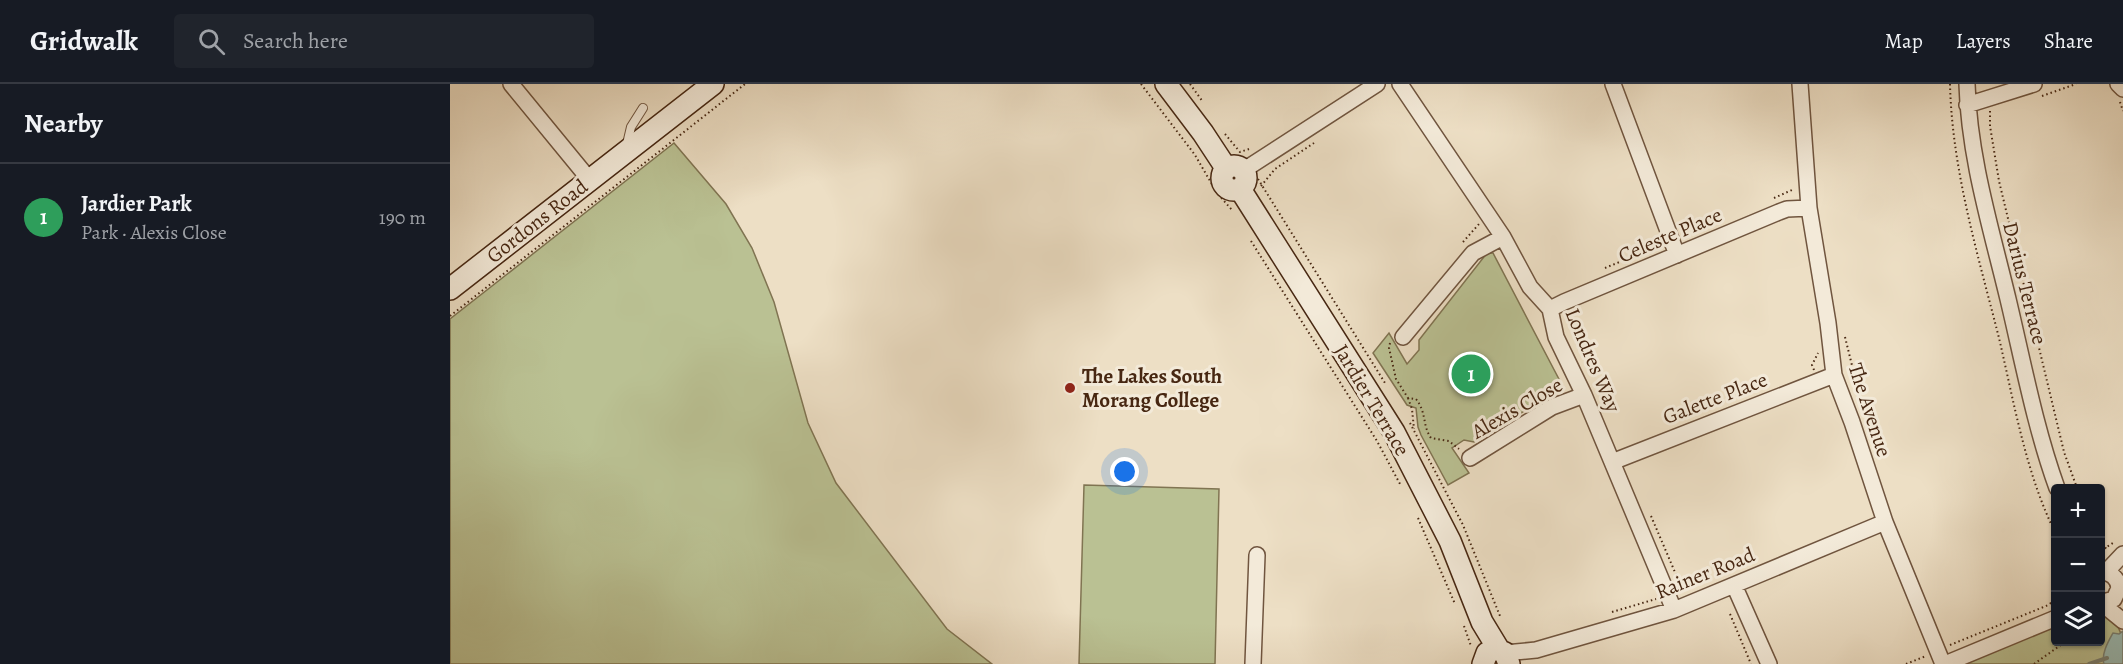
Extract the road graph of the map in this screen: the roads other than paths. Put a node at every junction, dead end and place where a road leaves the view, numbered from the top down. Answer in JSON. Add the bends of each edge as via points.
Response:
{"nodes":[{"id":1,"x":511,"y":84,"type":"edge"},
{"id":2,"x":713,"y":84,"type":"edge"},
{"id":3,"x":1166,"y":84,"type":"edge"},
{"id":4,"x":1377,"y":84,"type":"edge"},
{"id":5,"x":1400,"y":84,"type":"edge"},
{"id":6,"x":1613,"y":84,"type":"edge"},
{"id":7,"x":1800,"y":84,"type":"edge"},
{"id":8,"x":1967,"y":84,"type":"edge"},
{"id":9,"x":2034,"y":84,"type":"edge"},
{"id":10,"x":2118,"y":84,"type":"edge"},
{"id":11,"x":2123,"y":89,"type":"edge"},
{"id":12,"x":1968,"y":105,"type":"junction"},
{"id":13,"x":644,"y":108,"type":"dead end"},
{"id":14,"x":624,"y":154,"type":"junction"},
{"id":15,"x":1237,"y":176,"type":"junction"},
{"id":16,"x":590,"y":179,"type":"junction"},
{"id":17,"x":1809,"y":207,"type":"junction"},
{"id":18,"x":1503,"y":237,"type":"junction"},
{"id":19,"x":1677,"y":255,"type":"junction"},
{"id":20,"x":450,"y":289,"type":"edge"},
{"id":21,"x":1550,"y":309,"type":"junction"},
{"id":22,"x":1403,"y":337,"type":"road end"},
{"id":23,"x":1834,"y":375,"type":"junction"},
{"id":24,"x":1584,"y":394,"type":"junction"},
{"id":25,"x":1470,"y":459,"type":"road end"},
{"id":26,"x":1612,"y":462,"type":"junction"},
{"id":27,"x":2055,"y":484,"type":"edge"},
{"id":28,"x":1885,"y":522,"type":"junction"},
{"id":29,"x":2123,"y":554,"type":"edge"},
{"id":30,"x":1257,"y":555,"type":"dead end"},
{"id":31,"x":2105,"y":569,"type":"edge"},
{"id":32,"x":2105,"y":572,"type":"edge"},
{"id":33,"x":1734,"y":585,"type":"junction"},
{"id":34,"x":2121,"y":589,"type":"edge"},
{"id":35,"x":1672,"y":603,"type":"junction"},
{"id":36,"x":2105,"y":603,"type":"edge"},
{"id":37,"x":2105,"y":606,"type":"edge"},
{"id":38,"x":2051,"y":619,"type":"edge"},
{"id":39,"x":2123,"y":621,"type":"edge"},
{"id":40,"x":1491,"y":658,"type":"edge"},
{"id":41,"x":1942,"y":660,"type":"edge"},
{"id":42,"x":1254,"y":664,"type":"edge"},
{"id":43,"x":1769,"y":664,"type":"edge"}],
"edges":[{"from":1,"to":16,"type":"street"},
{"from":2,"to":14,"type":"street","name":"Gordons Road"},
{"from":3,"to":15,"type":"street","name":"Jardier Terrace"},
{"from":4,"to":15,"type":"street"},
{"from":5,"to":18,"type":"street","name":"Londres Way"},
{"from":6,"to":19,"type":"street"},
{"from":7,"to":17,"type":"street","name":"The Avenue"},
{"from":8,"to":12,"type":"street","name":"Darius Terrace"},
{"from":9,"to":12,"type":"street"},
{"from":10,"to":11,"type":"street"},
{"from":12,"to":27,"type":"street","name":"Darius Terrace","via":[[1980,184]]},
{"from":13,"to":14,"type":"lane","via":[[631,127]]},
{"from":14,"to":16,"type":"street","name":"Gordons Road"},
{"from":15,"to":40,"type":"street","name":"Jardier Terrace","via":[[1394,432],[1450,541],[1473,624]]},
{"from":16,"to":20,"type":"street","name":"Gordons Road"},
{"from":17,"to":19,"type":"street","name":"Celeste Place","via":[[1787,209]]},
{"from":17,"to":23,"type":"street","name":"The Avenue"},
{"from":18,"to":21,"type":"street","name":"Londres Way","via":[[1530,287]]},
{"from":18,"to":22,"type":"street","via":[[1473,253]]},
{"from":19,"to":21,"type":"street","name":"Celeste Place"},
{"from":21,"to":24,"type":"street","name":"Londres Way","via":[[1556,337]]},
{"from":23,"to":26,"type":"street","name":"Galette Place"},
{"from":23,"to":28,"type":"street","name":"The Avenue"},
{"from":24,"to":25,"type":"street","name":"Alexis Close","via":[[1552,407]]},
{"from":24,"to":26,"type":"street","name":"Londres Way"},
{"from":26,"to":35,"type":"street","name":"Londres Way"},
{"from":28,"to":33,"type":"street","name":"Rainer Road"},
{"from":28,"to":41,"type":"street","name":"The Avenue"},
{"from":29,"to":31,"type":"street"},
{"from":30,"to":42,"type":"street"},
{"from":32,"to":34,"type":"street","via":[[2115,577]]},
{"from":33,"to":35,"type":"street","name":"Rainer Road"},
{"from":33,"to":43,"type":"street"},
{"from":34,"to":36,"type":"street"},
{"from":35,"to":40,"type":"street","name":"Rainer Road","via":[[1536,650]]},
{"from":37,"to":39,"type":"street"},
{"from":38,"to":41,"type":"street"}]}
